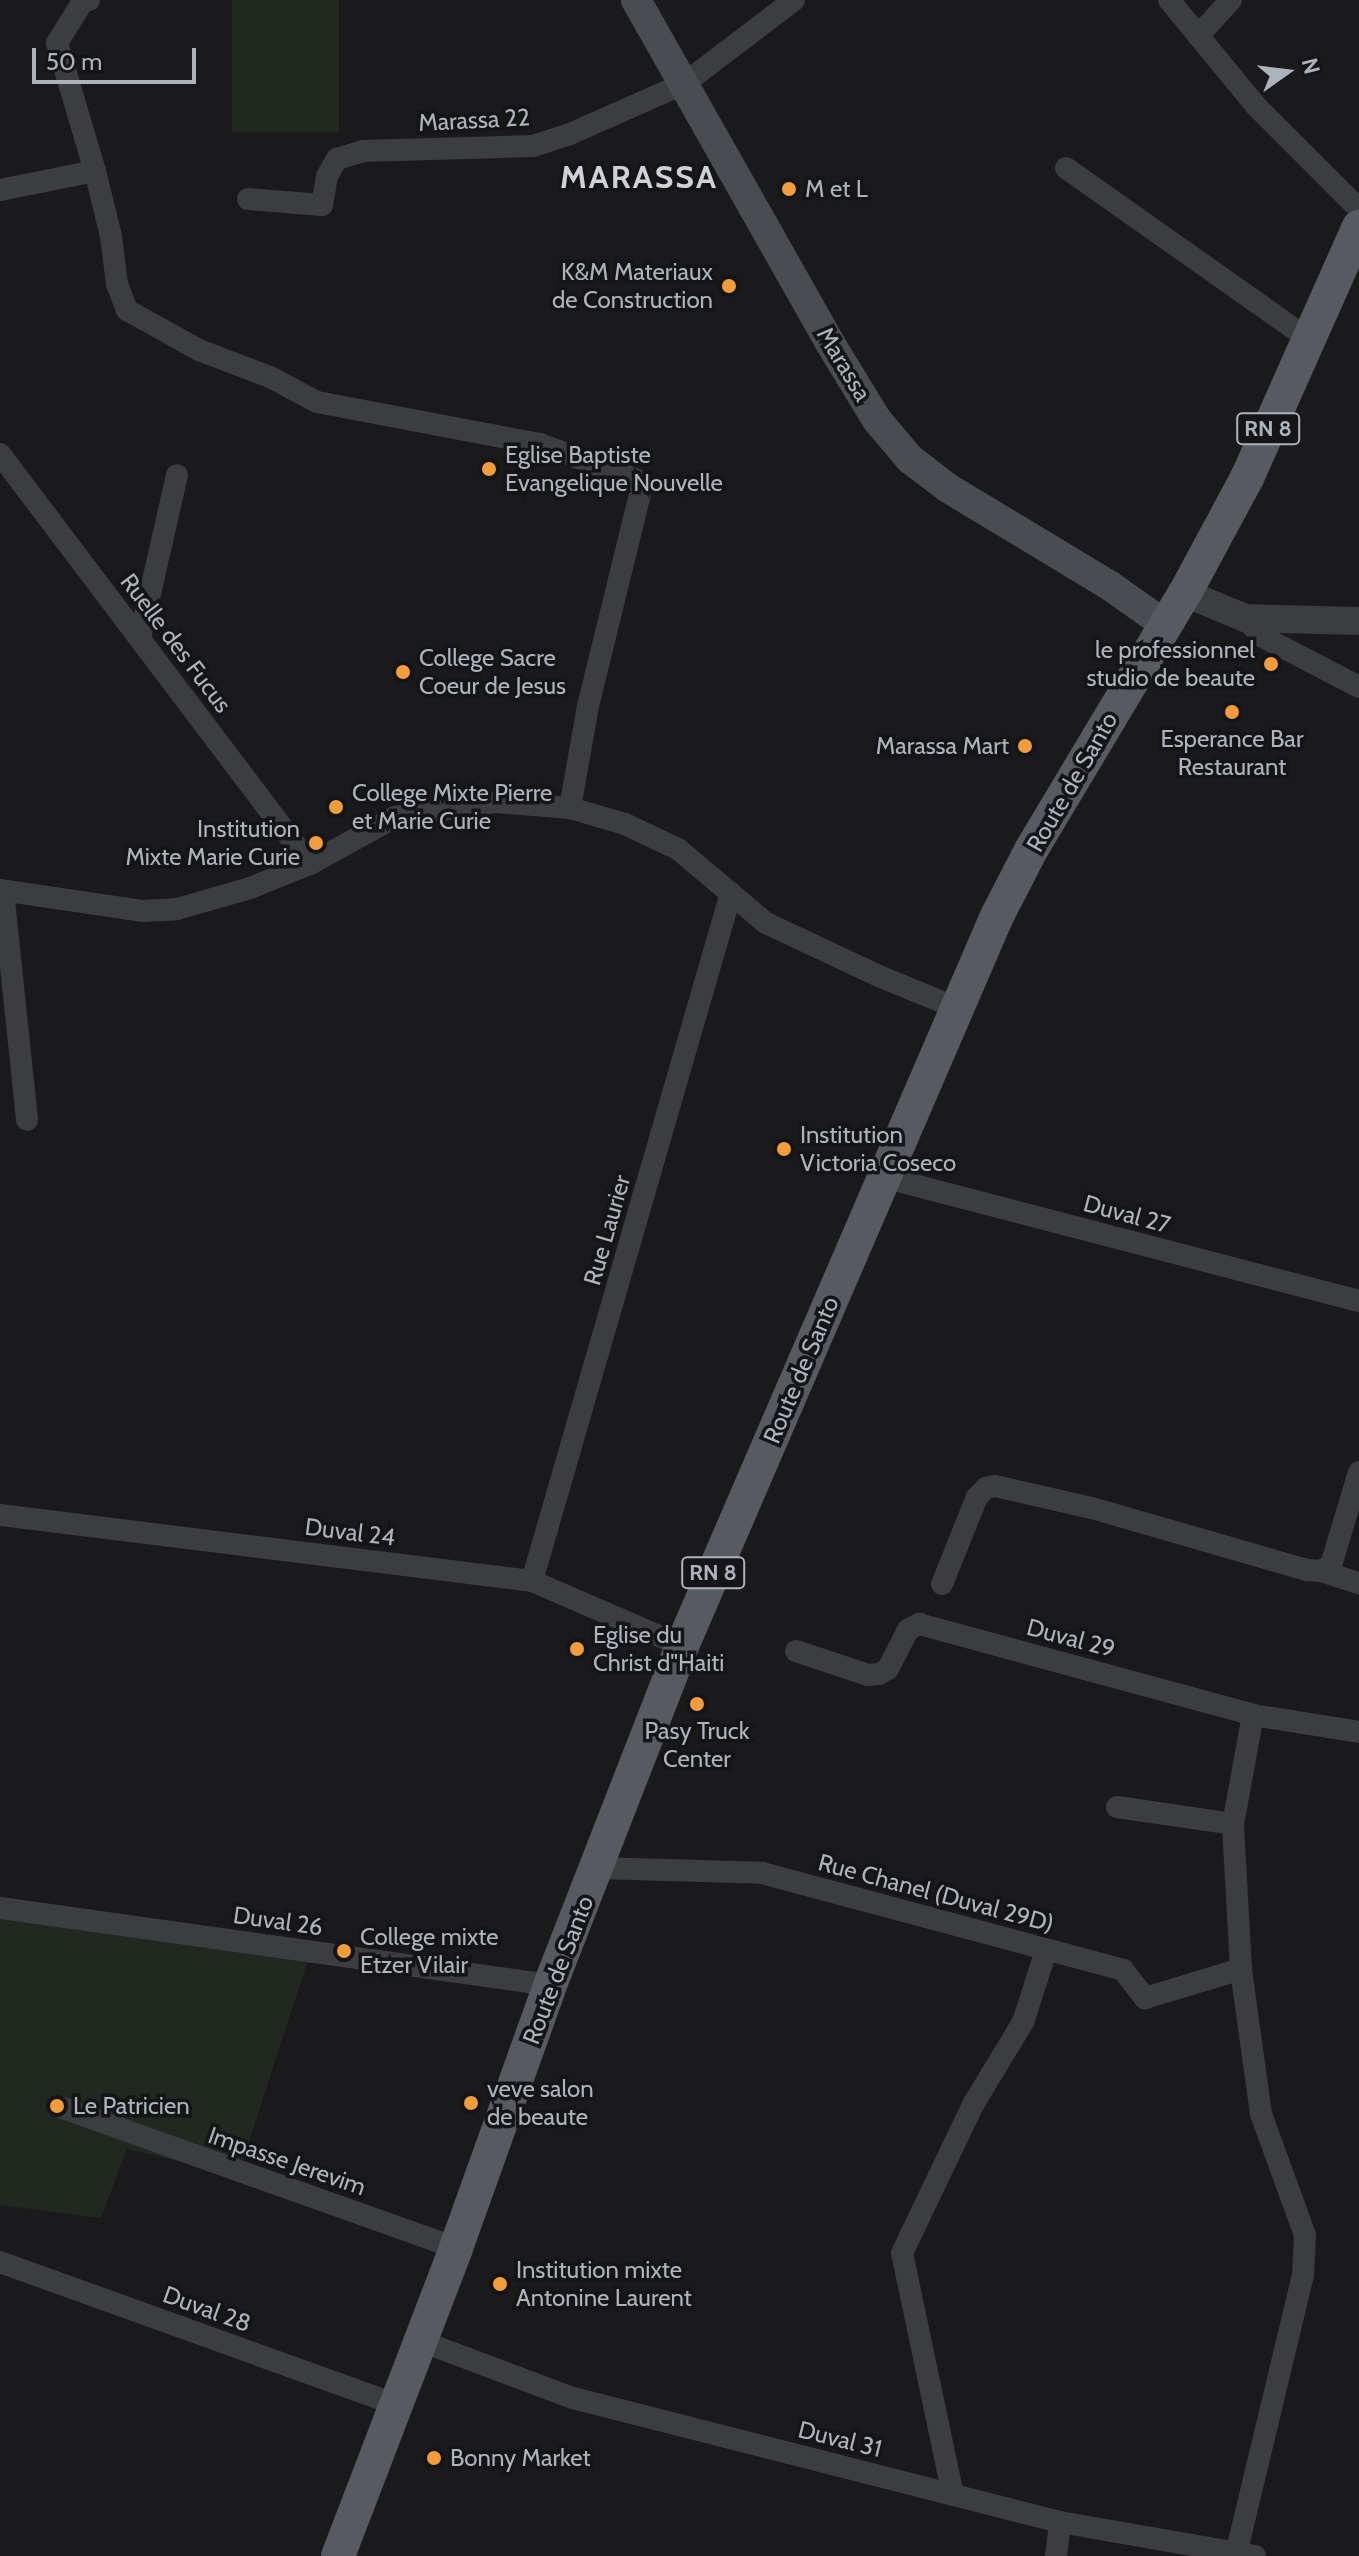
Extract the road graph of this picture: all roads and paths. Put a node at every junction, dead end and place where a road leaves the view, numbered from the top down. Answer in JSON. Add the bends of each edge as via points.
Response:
{"nodes":[{"id":1,"x":89,"y":0,"type":"edge"},
{"id":2,"x":636,"y":0,"type":"edge"},
{"id":3,"x":794,"y":0,"type":"edge"},
{"id":4,"x":1169,"y":0,"type":"edge"},
{"id":5,"x":1231,"y":0,"type":"edge"},
{"id":6,"x":1198,"y":36,"type":"junction"},
{"id":7,"x":685,"y":83,"type":"junction"},
{"id":8,"x":1066,"y":168,"type":"dead end"},
{"id":9,"x":95,"y":171,"type":"junction"},
{"id":10,"x":0,"y":190,"type":"edge"},
{"id":11,"x":248,"y":199,"type":"dead end"},
{"id":12,"x":1359,"y":209,"type":"edge"},
{"id":13,"x":1359,"y":227,"type":"edge"},
{"id":14,"x":1308,"y":339,"type":"junction"},
{"id":15,"x":0,"y":454,"type":"edge"},
{"id":16,"x":177,"y":475,"type":"dead end"},
{"id":17,"x":1185,"y":593,"type":"junction"},
{"id":18,"x":1245,"y":618,"type":"junction"},
{"id":19,"x":1359,"y":621,"type":"edge"},
{"id":20,"x":1164,"y":624,"type":"junction"},
{"id":21,"x":140,"y":638,"type":"junction"},
{"id":22,"x":1359,"y":687,"type":"edge"},
{"id":23,"x":570,"y":808,"type":"junction"},
{"id":24,"x":310,"y":864,"type":"junction"},
{"id":25,"x":2,"y":890,"type":"edge"},
{"id":26,"x":731,"y":893,"type":"junction"},
{"id":27,"x":957,"y":1008,"type":"junction"},
{"id":28,"x":27,"y":1120,"type":"dead end"},
{"id":29,"x":883,"y":1177,"type":"junction"},
{"id":30,"x":1359,"y":1301,"type":"edge"},
{"id":31,"x":1359,"y":1472,"type":"edge"},
{"id":32,"x":0,"y":1515,"type":"edge"},
{"id":33,"x":1321,"y":1571,"type":"junction"},
{"id":34,"x":532,"y":1581,"type":"junction"},
{"id":35,"x":1359,"y":1583,"type":"edge"},
{"id":36,"x":942,"y":1584,"type":"dead end"},
{"id":37,"x":682,"y":1646,"type":"junction"},
{"id":38,"x":796,"y":1651,"type":"dead end"},
{"id":39,"x":1253,"y":1715,"type":"junction"},
{"id":40,"x":1359,"y":1732,"type":"edge"},
{"id":41,"x":1117,"y":1807,"type":"dead end"},
{"id":42,"x":1233,"y":1824,"type":"junction"},
{"id":43,"x":598,"y":1868,"type":"junction"},
{"id":44,"x":0,"y":1908,"type":"edge"},
{"id":45,"x":1046,"y":1951,"type":"junction"},
{"id":46,"x":1241,"y":1969,"type":"junction"},
{"id":47,"x":550,"y":1985,"type":"junction"},
{"id":48,"x":57,"y":2106,"type":"dead end"},
{"id":49,"x":456,"y":2248,"type":"junction"},
{"id":50,"x":0,"y":2262,"type":"edge"},
{"id":51,"x":421,"y":2341,"type":"junction"},
{"id":52,"x":397,"y":2405,"type":"junction"},
{"id":53,"x":953,"y":2495,"type":"junction"},
{"id":54,"x":1060,"y":2522,"type":"junction"},
{"id":55,"x":1245,"y":2555,"type":"edge"},
{"id":56,"x":338,"y":2556,"type":"edge"},
{"id":57,"x":1056,"y":2556,"type":"edge"}],
"edges":[{"from":1,"to":9,"type":"street","via":[[83,1],[57,43]]},
{"from":2,"to":7,"type":"main road","name":"Marassa"},
{"from":3,"to":7,"type":"street","name":"Marassa 22"},
{"from":4,"to":6,"type":"street"},
{"from":5,"to":6,"type":"street"},
{"from":6,"to":12,"type":"street","via":[[1256,106]]},
{"from":7,"to":11,"type":"street","name":"Marassa 22","via":[[533,146],[363,151],[337,159],[327,176],[322,205]]},
{"from":7,"to":20,"type":"main road","name":"Marassa","via":[[830,343],[877,420],[910,459]]},
{"from":8,"to":14,"type":"street"},
{"from":9,"to":10,"type":"street"},
{"from":9,"to":23,"type":"street","via":[[127,310],[199,350],[317,402],[540,444],[643,482],[588,706]]},
{"from":13,"to":14,"type":"main road","name":"Route de Santo","number":"RN 8"},
{"from":14,"to":17,"type":"main road","name":"Route de Santo","number":"RN 8","via":[[1247,478]]},
{"from":15,"to":21,"type":"street","name":"Ruelle des Fucus"},
{"from":16,"to":21,"type":"street"},
{"from":17,"to":18,"type":"street"},
{"from":17,"to":20,"type":"main road","name":"Route de Santo","number":"RN 8"},
{"from":18,"to":19,"type":"street"},
{"from":18,"to":22,"type":"street","via":[[1261,636]]},
{"from":20,"to":27,"type":"main road","name":"Route de Santo","number":"RN 8","via":[[1031,850]]},
{"from":21,"to":24,"type":"street","name":"Ruelle des Fucus"},
{"from":23,"to":24,"type":"street","via":[[495,802],[395,817]]},
{"from":23,"to":26,"type":"street","via":[[625,824],[678,849]]},
{"from":24,"to":25,"type":"street","via":[[177,909],[143,911]]},
{"from":25,"to":28,"type":"street"},
{"from":26,"to":27,"type":"street","via":[[766,923]]},
{"from":26,"to":34,"type":"street","name":"Rue Laurier"},
{"from":27,"to":29,"type":"main road","name":"Route de Santo","number":"RN 8"},
{"from":29,"to":30,"type":"street","name":"Duval 27"},
{"from":29,"to":37,"type":"main road","name":"Route de Santo","number":"RN 8"},
{"from":31,"to":33,"type":"street","via":[[1331,1565]]},
{"from":32,"to":34,"type":"street","name":"Duval 24"},
{"from":33,"to":35,"type":"street"},
{"from":33,"to":36,"type":"street","via":[[995,1486],[977,1497]]},
{"from":34,"to":37,"type":"street","name":"Duval 24"},
{"from":37,"to":43,"type":"main road","name":"Route de Santo","number":"RN 8"},
{"from":38,"to":39,"type":"street","name":"Duval 29","via":[[879,1674],[888,1669],[908,1630],[919,1624]]},
{"from":39,"to":40,"type":"street","name":"Duval 29"},
{"from":39,"to":42,"type":"street"},
{"from":41,"to":42,"type":"street"},
{"from":42,"to":46,"type":"street"},
{"from":43,"to":45,"type":"street","name":"Rue Chanel (Duval 29D)","via":[[762,1873]]},
{"from":43,"to":47,"type":"main road","name":"Route de Santo","number":"RN 8"},
{"from":44,"to":47,"type":"street","name":"Duval 26"},
{"from":45,"to":46,"type":"street","name":"Rue Chanel (Duval 29D)","via":[[1123,1970],[1145,1998]]},
{"from":45,"to":53,"type":"street","via":[[1023,2022],[974,2103],[902,2253]]},
{"from":46,"to":55,"type":"street","via":[[1261,2114],[1305,2235],[1303,2275]]},
{"from":47,"to":49,"type":"main road","name":"Route de Santo","number":"RN 8"},
{"from":48,"to":49,"type":"street","name":"Impasse Jerevim"},
{"from":49,"to":51,"type":"main road","name":"Route de Santo","number":"RN 8"},
{"from":50,"to":52,"type":"street","name":"Duval 28"},
{"from":51,"to":52,"type":"main road","name":"Route de Santo","number":"RN 8"},
{"from":51,"to":53,"type":"street","name":"Duval 31","via":[[573,2398]]},
{"from":52,"to":56,"type":"main road","name":"Route de Santo","number":"RN 8"},
{"from":53,"to":54,"type":"street","name":"Duval 31"},
{"from":54,"to":55,"type":"street","name":"Duval 31"},
{"from":54,"to":57,"type":"street"}]}
